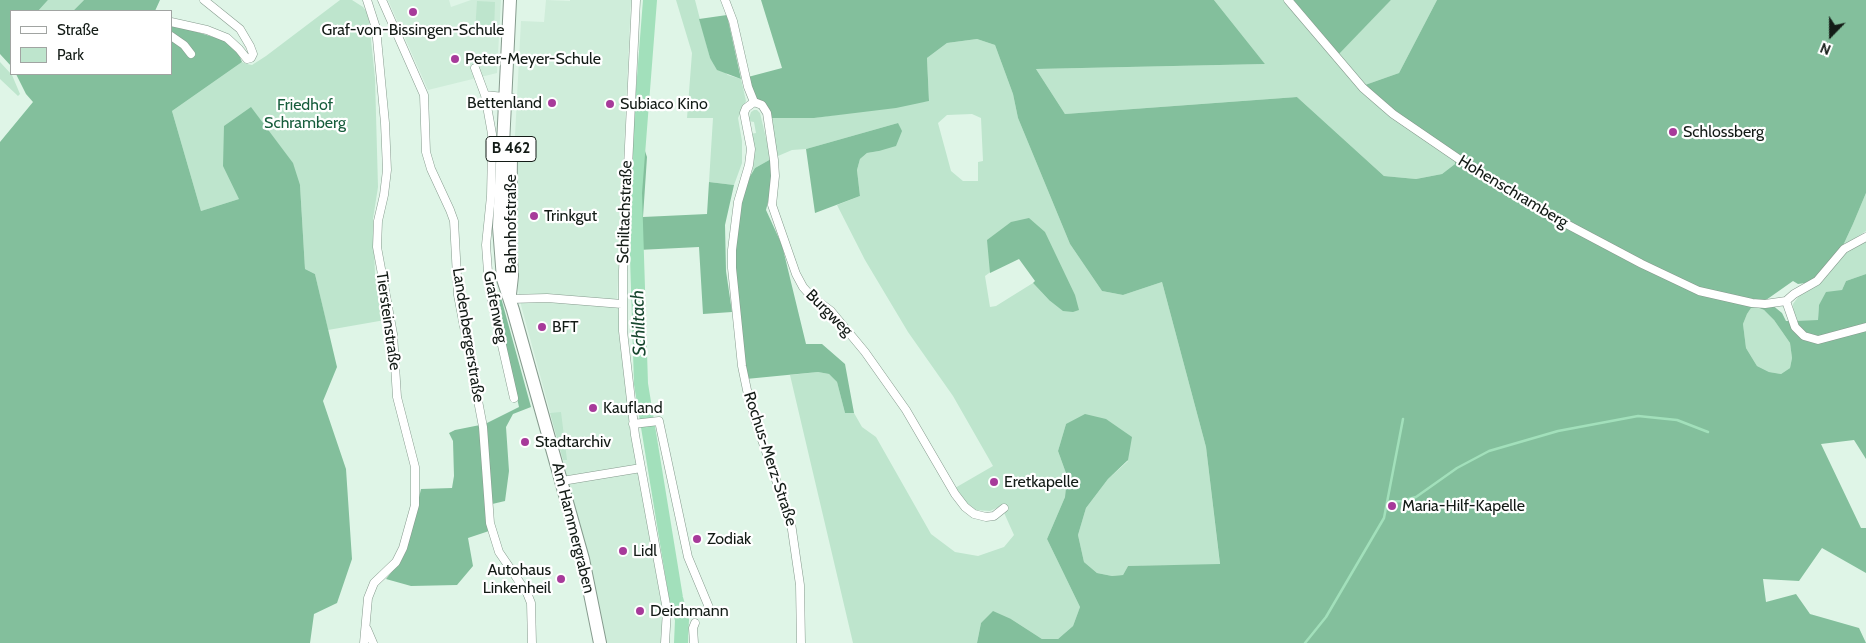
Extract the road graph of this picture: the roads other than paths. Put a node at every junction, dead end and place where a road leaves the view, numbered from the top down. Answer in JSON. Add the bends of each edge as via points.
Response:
{"nodes":[{"id":1,"x":204,"y":0,"type":"edge"},
{"id":2,"x":367,"y":0,"type":"edge"},
{"id":3,"x":382,"y":0,"type":"edge"},
{"id":4,"x":510,"y":0,"type":"edge"},
{"id":5,"x":518,"y":0,"type":"edge"},
{"id":6,"x":636,"y":0,"type":"edge"},
{"id":7,"x":725,"y":0,"type":"edge"},
{"id":8,"x":1288,"y":0,"type":"edge"},
{"id":9,"x":172,"y":22,"type":"edge"},
{"id":10,"x":172,"y":37,"type":"edge"},
{"id":11,"x":191,"y":54,"type":"dead end"},
{"id":12,"x":475,"y":68,"type":"dead end"},
{"id":13,"x":485,"y":95,"type":"junction"},
{"id":14,"x":509,"y":98,"type":"junction"},
{"id":15,"x":754,"y":102,"type":"junction"},
{"id":16,"x":1866,"y":237,"type":"edge"},
{"id":17,"x":510,"y":299,"type":"junction"},
{"id":18,"x":1786,"y":301,"type":"junction"},
{"id":19,"x":622,"y":304,"type":"junction"},
{"id":20,"x":1866,"y":327,"type":"edge"},
{"id":21,"x":514,"y":398,"type":"dead end"},
{"id":22,"x":637,"y":423,"type":"junction"},
{"id":23,"x":641,"y":468,"type":"junction"},
{"id":24,"x":562,"y":481,"type":"junction"},
{"id":25,"x":1004,"y":508,"type":"dead end"},
{"id":26,"x":708,"y":605,"type":"dead end"},
{"id":27,"x":695,"y":623,"type":"dead end"},
{"id":28,"x":367,"y":628,"type":"junction"},
{"id":29,"x":364,"y":643,"type":"edge"},
{"id":30,"x":373,"y":643,"type":"edge"},
{"id":31,"x":532,"y":643,"type":"edge"},
{"id":32,"x":600,"y":643,"type":"edge"},
{"id":33,"x":665,"y":643,"type":"edge"},
{"id":34,"x":694,"y":643,"type":"edge"},
{"id":35,"x":801,"y":643,"type":"edge"}],
"edges":[{"from":1,"to":9,"type":"street","via":[[240,29],[250,46],[251,58],[247,59],[227,38]]},
{"from":2,"to":28,"type":"street","name":"Tiersteinstraße","via":[[376,28],[387,170],[377,247],[392,334],[397,397],[415,467],[415,505],[404,548],[396,562],[374,584],[368,598]]},
{"from":3,"to":31,"type":"street","name":"Landenbergerstraße","via":[[424,95],[426,152],[454,221],[458,295],[483,427],[490,523],[499,552],[531,603]]},
{"from":4,"to":14,"type":"main road","name":"Bahnhofstraße","number":"B 462"},
{"from":5,"to":14,"type":"main road","name":"Bahnhofstraße","number":"B 462"},
{"from":6,"to":19,"type":"street","name":"Schiltachstraße"},
{"from":7,"to":15,"type":"street","name":"Burgweg"},
{"from":8,"to":18,"type":"street","name":"Hohenschramberg","via":[[1364,88],[1394,114],[1488,179],[1540,210],[1699,291],[1752,303]]},
{"from":10,"to":11,"type":"street"},
{"from":12,"to":13,"type":"street","name":"Grafenweg"},
{"from":13,"to":14,"type":"street"},
{"from":13,"to":21,"type":"street","name":"Grafenweg","via":[[492,134],[486,245],[488,272]]},
{"from":14,"to":17,"type":"main road","name":"Bahnhofstraße","number":"B 462"},
{"from":15,"to":25,"type":"street","name":"Burgweg","via":[[762,105],[766,113],[774,160],[772,204],[803,287],[831,311],[865,352],[906,410],[965,507],[986,517],[994,516]]},
{"from":15,"to":35,"type":"street","name":"Rochus-Merz-Straße","via":[[744,113],[750,149],[749,165],[738,202],[732,268],[747,390],[791,523],[800,585]]},
{"from":16,"to":18,"type":"street","via":[[1844,249],[1818,281]]},
{"from":17,"to":19,"type":"street","name":"Bahnhofstraße","via":[[547,298]]},
{"from":17,"to":24,"type":"main road","name":"Am Hammergraben","number":"B 462"},
{"from":18,"to":20,"type":"street","via":[[1795,327],[1804,336],[1818,340]]},
{"from":19,"to":22,"type":"street","name":"Schiltachstraße","via":[[625,352]]},
{"from":22,"to":23,"type":"street","name":"Schiltachstraße"},
{"from":22,"to":26,"type":"street","via":[[659,421],[688,557]]},
{"from":23,"to":24,"type":"street"},
{"from":23,"to":33,"type":"street","name":"Schiltachstraße","via":[[667,610]]},
{"from":24,"to":32,"type":"main road","name":"Am Hammergraben","number":"B 462","via":[[584,560]]},
{"from":27,"to":34,"type":"street"},
{"from":28,"to":29,"type":"street","name":"Tiersteinstraße"},
{"from":28,"to":30,"type":"street","name":"Tiersteinstraße"}]}
